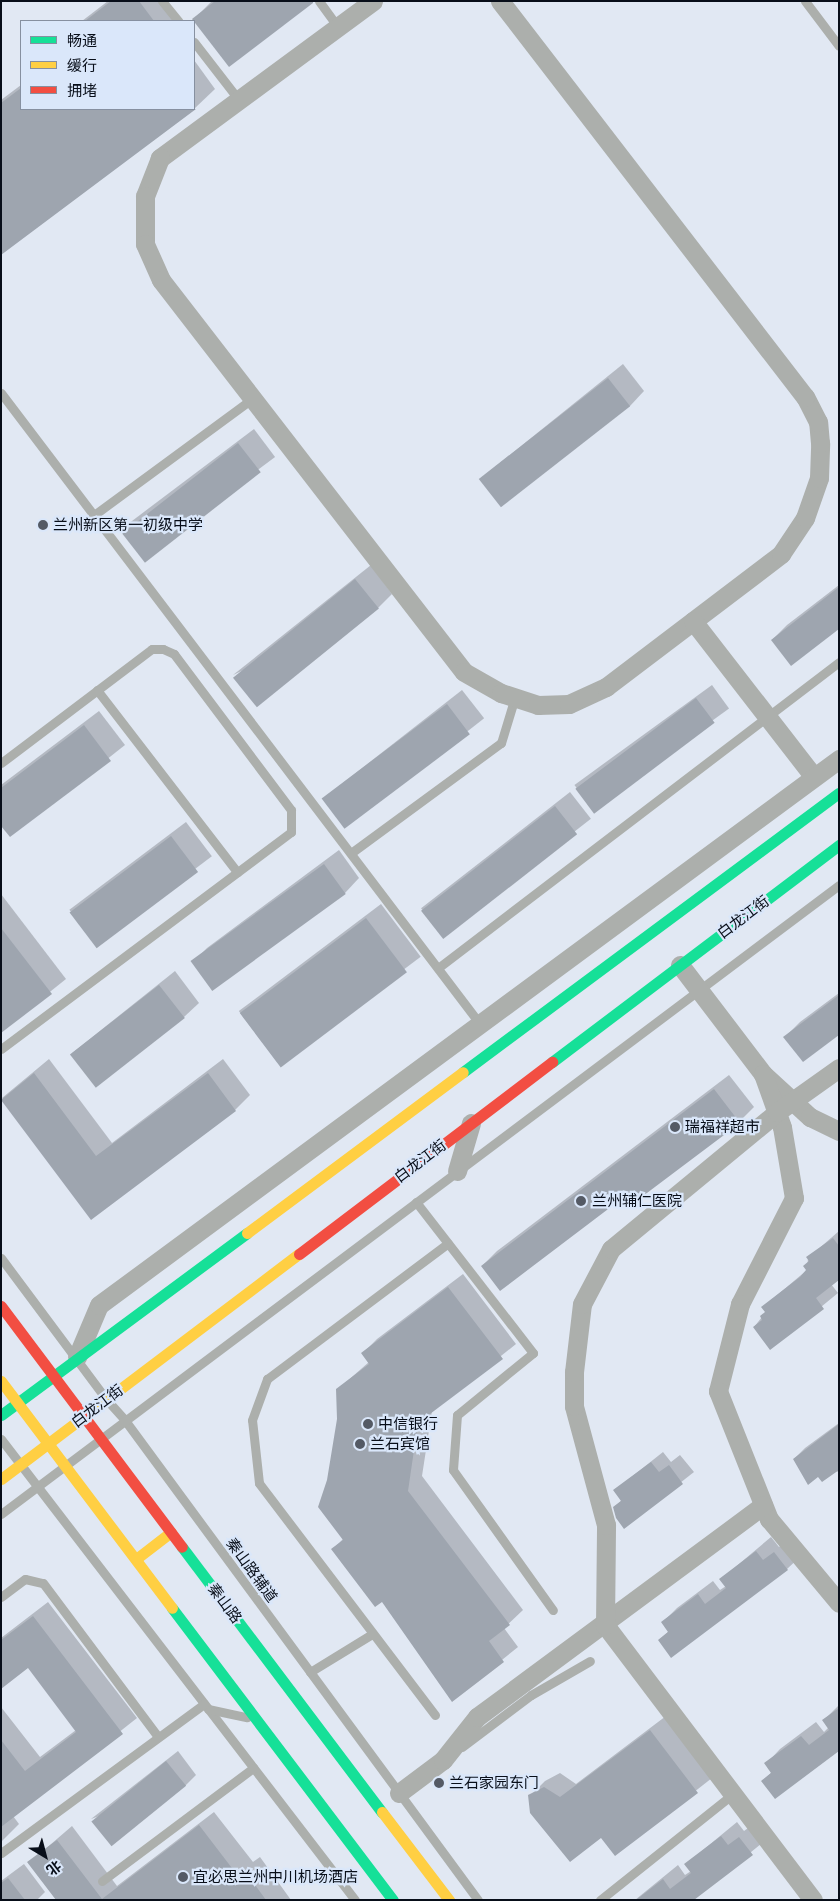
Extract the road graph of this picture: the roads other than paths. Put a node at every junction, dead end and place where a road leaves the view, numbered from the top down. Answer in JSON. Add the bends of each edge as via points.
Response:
{"nodes":[{"id":1,"x":162,"y":1,"type":"edge"},
{"id":2,"x":319,"y":1,"type":"edge"},
{"id":3,"x":373,"y":1,"type":"edge"},
{"id":4,"x":500,"y":1,"type":"edge"},
{"id":5,"x":805,"y":1,"type":"edge"},
{"id":6,"x":177,"y":20,"type":"edge"},
{"id":7,"x":338,"y":27,"type":"junction"},
{"id":8,"x":195,"y":43,"type":"edge"},
{"id":9,"x":839,"y":46,"type":"edge"},
{"id":10,"x":240,"y":100,"type":"junction"},
{"id":11,"x":1,"y":392,"type":"edge"},
{"id":12,"x":252,"y":398,"type":"junction"},
{"id":13,"x":94,"y":515,"type":"junction"},
{"id":14,"x":693,"y":621,"type":"junction"},
{"id":15,"x":839,"y":662,"type":"edge"},
{"id":16,"x":97,"y":690,"type":"junction"},
{"id":17,"x":515,"y":698,"type":"junction"},
{"id":18,"x":767,"y":716,"type":"junction"},
{"id":19,"x":839,"y":759,"type":"edge"},
{"id":20,"x":1,"y":763,"type":"edge"},
{"id":21,"x":814,"y":777,"type":"junction"},
{"id":22,"x":839,"y":793,"type":"edge"},
{"id":23,"x":839,"y":845,"type":"edge"},
{"id":24,"x":351,"y":854,"type":"junction"},
{"id":25,"x":238,"y":872,"type":"junction"},
{"id":26,"x":839,"y":885,"type":"edge"},
{"id":27,"x":680,"y":965,"type":"junction"},
{"id":28,"x":438,"y":968,"type":"junction"},
{"id":29,"x":698,"y":990,"type":"junction"},
{"id":30,"x":480,"y":1024,"type":"junction"},
{"id":31,"x":1,"y":1049,"type":"edge"},
{"id":32,"x":839,"y":1068,"type":"edge"},
{"id":33,"x":763,"y":1074,"type":"junction"},
{"id":34,"x":793,"y":1102,"type":"junction"},
{"id":35,"x":777,"y":1112,"type":"junction"},
{"id":36,"x":471,"y":1123,"type":"junction"},
{"id":37,"x":839,"y":1131,"type":"edge"},
{"id":38,"x":457,"y":1171,"type":"junction"},
{"id":39,"x":416,"y":1202,"type":"junction"},
{"id":40,"x":448,"y":1243,"type":"junction"},
{"id":41,"x":1,"y":1258,"type":"edge"},
{"id":42,"x":1,"y":1306,"type":"edge"},
{"id":43,"x":76,"y":1358,"type":"junction"},
{"id":44,"x":53,"y":1376,"type":"junction"},
{"id":45,"x":1,"y":1381,"type":"edge"},
{"id":46,"x":106,"y":1399,"type":"junction"},
{"id":47,"x":18,"y":1403,"type":"junction"},
{"id":48,"x":1,"y":1416,"type":"edge"},
{"id":49,"x":84,"y":1416,"type":"junction"},
{"id":50,"x":124,"y":1419,"type":"junction"},
{"id":51,"x":1,"y":1439,"type":"edge"},
{"id":52,"x":100,"y":1439,"type":"junction"},
{"id":53,"x":48,"y":1443,"type":"junction"},
{"id":54,"x":20,"y":1464,"type":"junction"},
{"id":55,"x":65,"y":1466,"type":"junction"},
{"id":56,"x":1,"y":1478,"type":"edge"},
{"id":57,"x":37,"y":1486,"type":"junction"},
{"id":58,"x":763,"y":1505,"type":"junction"},
{"id":59,"x":1,"y":1514,"type":"edge"},
{"id":60,"x":171,"y":1532,"type":"junction"},
{"id":61,"x":136,"y":1559,"type":"junction"},
{"id":62,"x":1,"y":1597,"type":"edge"},
{"id":63,"x":839,"y":1603,"type":"edge"},
{"id":64,"x":553,"y":1610,"type":"dead end"},
{"id":65,"x":605,"y":1626,"type":"junction"},
{"id":66,"x":372,"y":1634,"type":"junction"},
{"id":67,"x":590,"y":1661,"type":"dead end"},
{"id":68,"x":310,"y":1672,"type":"junction"},
{"id":69,"x":206,"y":1706,"type":"junction"},
{"id":70,"x":436,"y":1715,"type":"dead end"},
{"id":71,"x":257,"y":1719,"type":"junction"},
{"id":72,"x":158,"y":1737,"type":"junction"},
{"id":73,"x":444,"y":1760,"type":"junction"},
{"id":74,"x":253,"y":1768,"type":"junction"},
{"id":75,"x":399,"y":1793,"type":"junction"},
{"id":76,"x":733,"y":1794,"type":"junction"},
{"id":77,"x":1,"y":1853,"type":"edge"},
{"id":78,"x":102,"y":1882,"type":"dead end"},
{"id":79,"x":355,"y":1900,"type":"edge"},
{"id":80,"x":393,"y":1900,"type":"edge"},
{"id":81,"x":449,"y":1900,"type":"edge"},
{"id":82,"x":478,"y":1900,"type":"edge"},
{"id":83,"x":600,"y":1900,"type":"edge"},
{"id":84,"x":813,"y":1900,"type":"edge"}],
"edges":[{"from":1,"to":6,"type":"lane"},
{"from":2,"to":7,"type":"lane"},
{"from":3,"to":7,"type":"street"},
{"from":4,"to":14,"type":"street","via":[[805,398],[818,422],[819,478],[805,518],[781,554]]},
{"from":5,"to":9,"type":"lane"},
{"from":7,"to":10,"type":"street"},
{"from":8,"to":10,"type":"lane"},
{"from":10,"to":12,"type":"street","via":[[160,158],[145,196],[145,244],[161,280]]},
{"from":11,"to":13,"type":"lane"},
{"from":12,"to":13,"type":"lane"},
{"from":12,"to":17,"type":"street","via":[[464,672]]},
{"from":13,"to":24,"type":"lane"},
{"from":14,"to":17,"type":"street","via":[[606,687],[569,704],[538,705]]},
{"from":14,"to":18,"type":"street"},
{"from":15,"to":18,"type":"lane"},
{"from":16,"to":20,"type":"lane"},
{"from":16,"to":25,"type":"lane"},
{"from":16,"to":25,"type":"lane","via":[[152,649],[163,648],[174,654],[291,810],[291,832]]},
{"from":17,"to":24,"type":"lane","via":[[500,743]]},
{"from":18,"to":21,"type":"street"},
{"from":18,"to":28,"type":"lane"},
{"from":19,"to":21,"type":"street"},
{"from":21,"to":30,"type":"street"},
{"from":22,"to":43,"type":"main road"},
{"from":23,"to":27,"type":"main road","name":"白龙江街"},
{"from":24,"to":28,"type":"lane"},
{"from":25,"to":31,"type":"lane"},
{"from":26,"to":29,"type":"lane","name":"白龙江街"},
{"from":27,"to":29,"type":"street"},
{"from":27,"to":36,"type":"main road","name":"白龙江街"},
{"from":28,"to":30,"type":"lane"},
{"from":29,"to":33,"type":"street"},
{"from":29,"to":38,"type":"lane","name":"白龙江街"},
{"from":30,"to":43,"type":"street","via":[[100,1305]]},
{"from":32,"to":34,"type":"street"},
{"from":33,"to":34,"type":"street"},
{"from":33,"to":35,"type":"street"},
{"from":34,"to":35,"type":"street"},
{"from":34,"to":37,"type":"street","via":[[810,1117]]},
{"from":35,"to":58,"type":"street","via":[[794,1198],[740,1304],[718,1391]]},
{"from":35,"to":65,"type":"street","via":[[611,1249],[582,1304],[574,1372],[574,1406],[606,1525]]},
{"from":36,"to":38,"type":"street"},
{"from":36,"to":46,"type":"main road","name":"白龙江街"},
{"from":38,"to":39,"type":"lane","name":"白龙江街"},
{"from":39,"to":40,"type":"lane"},
{"from":39,"to":50,"type":"lane","name":"白龙江街"},
{"from":40,"to":64,"type":"lane","via":[[533,1354],[457,1415],[453,1470]]},
{"from":40,"to":66,"type":"lane","via":[[267,1379],[252,1420],[259,1483]]},
{"from":41,"to":43,"type":"lane","name":"秦山路辅道"},
{"from":42,"to":44,"type":"main road","name":"秦山路"},
{"from":43,"to":44,"type":"main road"},
{"from":43,"to":46,"type":"lane","name":"秦山路辅道"},
{"from":44,"to":47,"type":"main road"},
{"from":44,"to":49,"type":"main road","name":"秦山路"},
{"from":45,"to":47,"type":"main road"},
{"from":46,"to":49,"type":"main road","name":"白龙江街"},
{"from":46,"to":50,"type":"lane","name":"秦山路辅道"},
{"from":47,"to":48,"type":"main road"},
{"from":47,"to":53,"type":"main road"},
{"from":49,"to":52,"type":"main road","name":"秦山路"},
{"from":49,"to":53,"type":"main road","name":"白龙江街"},
{"from":50,"to":52,"type":"lane","name":"白龙江街"},
{"from":50,"to":68,"type":"lane","name":"秦山路辅道"},
{"from":51,"to":54,"type":"lane"},
{"from":52,"to":55,"type":"lane","name":"白龙江街"},
{"from":52,"to":60,"type":"main road","name":"秦山路"},
{"from":53,"to":54,"type":"main road","name":"白龙江街"},
{"from":53,"to":55,"type":"main road"},
{"from":54,"to":56,"type":"main road","name":"白龙江街"},
{"from":54,"to":57,"type":"lane"},
{"from":55,"to":57,"type":"lane","name":"白龙江街"},
{"from":55,"to":61,"type":"main road"},
{"from":57,"to":59,"type":"lane","name":"白龙江街"},
{"from":57,"to":69,"type":"lane"},
{"from":58,"to":63,"type":"street","via":[[769,1520]]},
{"from":58,"to":65,"type":"street"},
{"from":60,"to":61,"type":"main road"},
{"from":60,"to":81,"type":"main road","name":"秦山路"},
{"from":61,"to":71,"type":"main road"},
{"from":62,"to":72,"type":"lane","via":[[25,1579],[43,1583]]},
{"from":65,"to":73,"type":"street","via":[[477,1717]]},
{"from":65,"to":76,"type":"street"},
{"from":66,"to":68,"type":"lane"},
{"from":66,"to":70,"type":"lane"},
{"from":67,"to":73,"type":"lane","via":[[531,1695]]},
{"from":68,"to":75,"type":"lane","name":"秦山路辅道"},
{"from":69,"to":71,"type":"lane"},
{"from":69,"to":72,"type":"lane"},
{"from":69,"to":74,"type":"lane"},
{"from":71,"to":80,"type":"main road"},
{"from":72,"to":77,"type":"lane"},
{"from":73,"to":75,"type":"street"},
{"from":74,"to":78,"type":"lane"},
{"from":74,"to":79,"type":"lane"},
{"from":75,"to":82,"type":"lane","name":"秦山路辅道"},
{"from":76,"to":83,"type":"lane"},
{"from":76,"to":84,"type":"street"}]}
